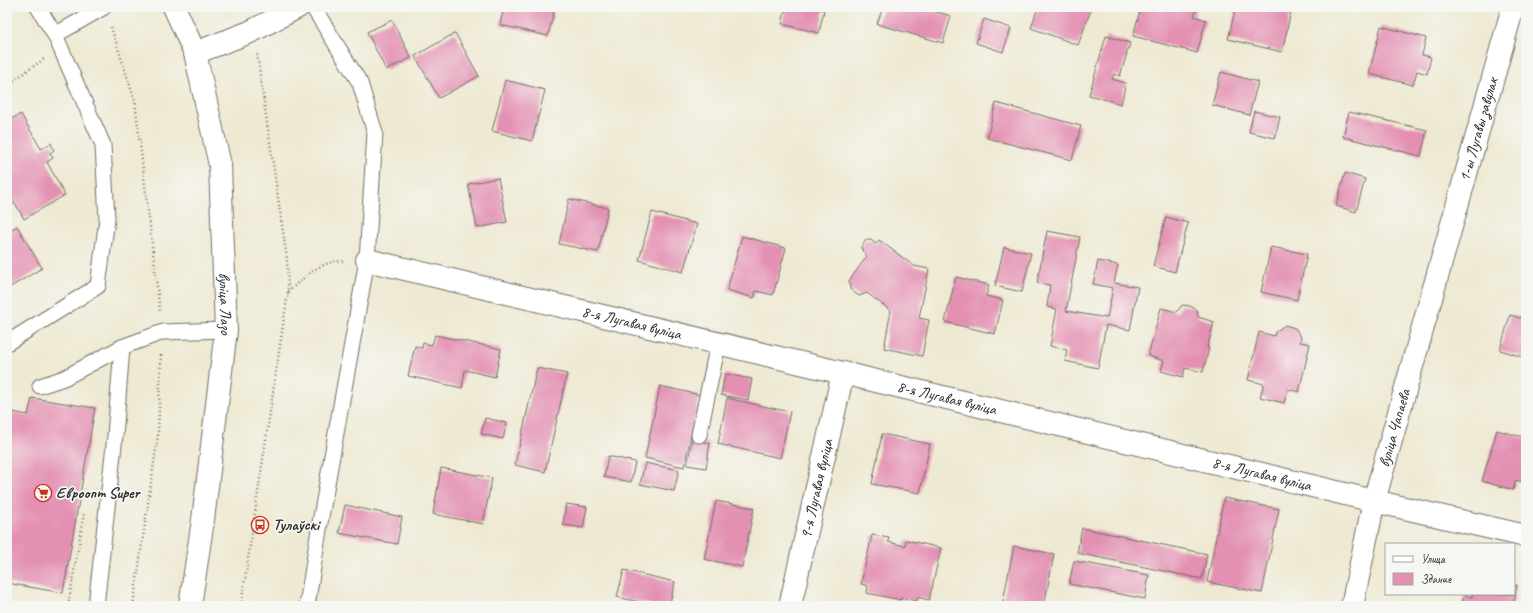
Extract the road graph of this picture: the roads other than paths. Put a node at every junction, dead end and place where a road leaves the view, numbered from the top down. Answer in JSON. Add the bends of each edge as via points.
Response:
{"nodes":[{"id":1,"x":38,"y":7,"type":"edge"},
{"id":2,"x":104,"y":7,"type":"edge"},
{"id":3,"x":174,"y":7,"type":"edge"},
{"id":4,"x":298,"y":7,"type":"edge"},
{"id":5,"x":313,"y":7,"type":"edge"},
{"id":6,"x":1513,"y":7,"type":"edge"},
{"id":7,"x":58,"y":42,"type":"junction"},
{"id":8,"x":195,"y":53,"type":"junction"},
{"id":9,"x":1444,"y":252,"type":"joint"},
{"id":10,"x":367,"y":260,"type":"junction"},
{"id":11,"x":226,"y":330,"type":"junction"},
{"id":12,"x":7,"y":343,"type":"edge"},
{"id":13,"x":718,"y":344,"type":"junction"},
{"id":14,"x":122,"y":347,"type":"junction"},
{"id":15,"x":843,"y":373,"type":"junction"},
{"id":16,"x":40,"y":386,"type":"dead end"},
{"id":17,"x":699,"y":435,"type":"dead end"},
{"id":18,"x":1374,"y":502,"type":"junction"},
{"id":19,"x":1526,"y":536,"type":"edge"},
{"id":20,"x":96,"y":606,"type":"edge"},
{"id":21,"x":190,"y":606,"type":"edge"},
{"id":22,"x":307,"y":606,"type":"edge"},
{"id":23,"x":790,"y":606,"type":"edge"},
{"id":24,"x":1352,"y":606,"type":"edge"}],
"edges":[{"from":1,"to":7,"type":"lane"},
{"from":2,"to":7,"type":"lane"},
{"from":3,"to":8,"type":"street","name":"вуліца Лазо"},
{"from":4,"to":8,"type":"street","via":[[250,32]]},
{"from":5,"to":10,"type":"lane","via":[[360,83],[375,133]]},
{"from":6,"to":9,"type":"street","name":"1-ы Лугавы завулак"},
{"from":7,"to":12,"type":"lane","via":[[103,145],[107,219],[98,286]]},
{"from":8,"to":11,"type":"street","name":"вуліца Лазо","via":[[220,165]]},
{"from":9,"to":18,"type":"street","name":"вуліца Чапаева"},
{"from":10,"to":13,"type":"street","name":"8-я Лугавая вуліца"},
{"from":10,"to":22,"type":"lane"},
{"from":11,"to":14,"type":"lane","via":[[162,332]]},
{"from":11,"to":21,"type":"street","name":"вуліца Лазо"},
{"from":13,"to":15,"type":"street","name":"8-я Лугавая вуліца"},
{"from":13,"to":17,"type":"lane"},
{"from":14,"to":16,"type":"lane","via":[[64,378]]},
{"from":14,"to":20,"type":"lane","via":[[116,436]]},
{"from":15,"to":18,"type":"street","name":"8-я Лугавая вуліца"},
{"from":15,"to":23,"type":"street","name":"9-я Лугавая вуліца"},
{"from":18,"to":19,"type":"street","name":"8-я Лугавая вуліца"},
{"from":18,"to":24,"type":"street","name":"вуліца Чапаева"}]}
